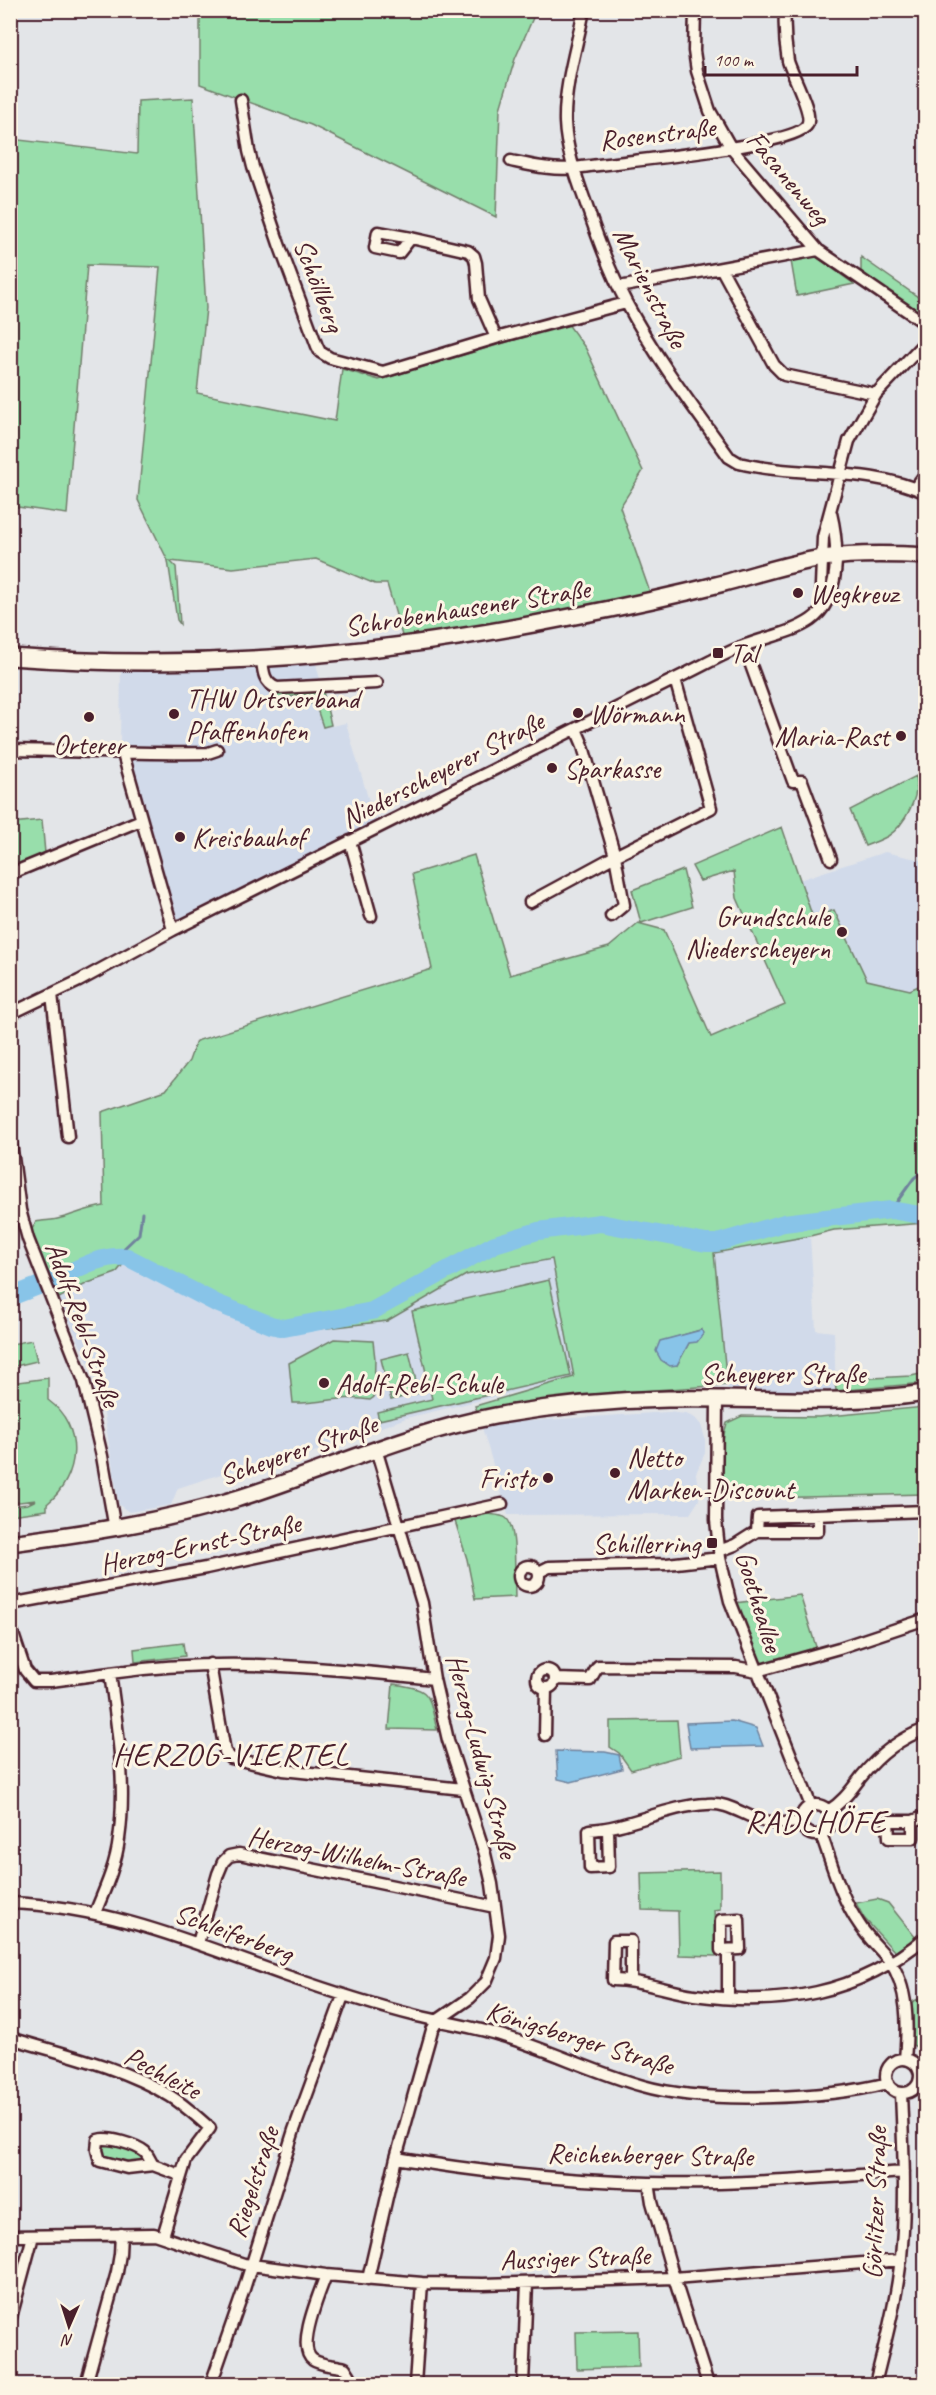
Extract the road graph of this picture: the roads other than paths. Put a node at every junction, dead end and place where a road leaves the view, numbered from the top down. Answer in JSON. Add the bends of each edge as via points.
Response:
{"nodes":[{"id":1,"x":584,"y":10,"type":"edge"},
{"id":2,"x":695,"y":10,"type":"edge"},
{"id":3,"x":785,"y":10,"type":"edge"},
{"id":4,"x":241,"y":100,"type":"dead end"},
{"id":5,"x":731,"y":148,"type":"junction"},
{"id":6,"x":511,"y":161,"type":"dead end"},
{"id":7,"x":574,"y":168,"type":"junction"},
{"id":8,"x":411,"y":238,"type":"dead end"},
{"id":9,"x":818,"y":250,"type":"junction"},
{"id":10,"x":721,"y":268,"type":"junction"},
{"id":11,"x":619,"y":287,"type":"junction"},
{"id":12,"x":626,"y":303,"type":"junction"},
{"id":13,"x":926,"y":324,"type":"edge"},
{"id":14,"x":496,"y":338,"type":"junction"},
{"id":15,"x":926,"y":341,"type":"edge"},
{"id":16,"x":876,"y":394,"type":"junction"},
{"id":17,"x":926,"y":473,"type":"edge"},
{"id":18,"x":839,"y":475,"type":"junction"},
{"id":19,"x":915,"y":488,"type":"junction"},
{"id":20,"x":926,"y":493,"type":"edge"},
{"id":21,"x":926,"y":556,"type":"edge"},
{"id":22,"x":828,"y":558,"type":"junction"},
{"id":23,"x":744,"y":646,"type":"junction"},
{"id":24,"x":10,"y":657,"type":"edge"},
{"id":25,"x":262,"y":659,"type":"junction"},
{"id":26,"x":675,"y":679,"type":"junction"},
{"id":27,"x":377,"y":683,"type":"dead end"},
{"id":28,"x":576,"y":729,"type":"junction"},
{"id":29,"x":10,"y":750,"type":"edge"},
{"id":30,"x":217,"y":750,"type":"dead end"},
{"id":31,"x":123,"y":754,"type":"junction"},
{"id":32,"x":141,"y":820,"type":"junction"},
{"id":33,"x":350,"y":841,"type":"junction"},
{"id":34,"x":615,"y":856,"type":"junction"},
{"id":35,"x":831,"y":859,"type":"dead end"},
{"id":36,"x":10,"y":874,"type":"edge"},
{"id":37,"x":530,"y":902,"type":"dead end"},
{"id":38,"x":371,"y":916,"type":"dead end"},
{"id":39,"x":610,"y":916,"type":"dead end"},
{"id":40,"x":173,"y":930,"type":"junction"},
{"id":41,"x":52,"y":994,"type":"junction"},
{"id":42,"x":10,"y":1014,"type":"edge"},
{"id":43,"x":10,"y":1135,"type":"edge"},
{"id":44,"x":68,"y":1137,"type":"dead end"},
{"id":45,"x":926,"y":1393,"type":"edge"},
{"id":46,"x":717,"y":1399,"type":"junction"},
{"id":47,"x":376,"y":1449,"type":"junction"},
{"id":48,"x":502,"y":1504,"type":"dead end"},
{"id":49,"x":926,"y":1511,"type":"edge"},
{"id":50,"x":818,"y":1515,"type":"junction"},
{"id":51,"x":398,"y":1526,"type":"junction"},
{"id":52,"x":115,"y":1529,"type":"junction"},
{"id":53,"x":758,"y":1531,"type":"junction"},
{"id":54,"x":10,"y":1543,"type":"edge"},
{"id":55,"x":719,"y":1554,"type":"junction"},
{"id":56,"x":539,"y":1572,"type":"dead end"},
{"id":57,"x":10,"y":1604,"type":"edge"},
{"id":58,"x":926,"y":1618,"type":"edge"},
{"id":59,"x":10,"y":1625,"type":"edge"},
{"id":60,"x":210,"y":1664,"type":"junction"},
{"id":61,"x":757,"y":1671,"type":"junction"},
{"id":62,"x":110,"y":1673,"type":"junction"},
{"id":63,"x":434,"y":1679,"type":"junction"},
{"id":64,"x":556,"y":1679,"type":"junction"},
{"id":65,"x":546,"y":1688,"type":"junction"},
{"id":66,"x":926,"y":1729,"type":"edge"},
{"id":67,"x":545,"y":1735,"type":"dead end"},
{"id":68,"x":463,"y":1789,"type":"junction"},
{"id":69,"x":811,"y":1806,"type":"junction"},
{"id":70,"x":828,"y":1811,"type":"junction"},
{"id":71,"x":926,"y":1816,"type":"edge"},
{"id":72,"x":913,"y":1821,"type":"dead end"},
{"id":73,"x":801,"y":1822,"type":"junction"},
{"id":74,"x":608,"y":1829,"type":"dead end"},
{"id":75,"x":821,"y":1834,"type":"junction"},
{"id":76,"x":10,"y":1903,"type":"edge"},
{"id":77,"x":495,"y":1906,"type":"junction"},
{"id":78,"x":95,"y":1913,"type":"junction"},
{"id":79,"x":926,"y":1937,"type":"edge"},
{"id":80,"x":198,"y":1943,"type":"junction"},
{"id":81,"x":728,"y":1950,"type":"dead end"},
{"id":82,"x":890,"y":1962,"type":"junction"},
{"id":83,"x":631,"y":1980,"type":"dead end"},
{"id":84,"x":343,"y":1996,"type":"junction"},
{"id":85,"x":728,"y":1998,"type":"junction"},
{"id":86,"x":438,"y":2020,"type":"junction"},
{"id":87,"x":10,"y":2038,"type":"edge"},
{"id":88,"x":905,"y":2059,"type":"junction"},
{"id":89,"x":923,"y":2079,"type":"edge"},
{"id":90,"x":888,"y":2083,"type":"junction"},
{"id":91,"x":901,"y":2093,"type":"junction"},
{"id":92,"x":396,"y":2158,"type":"junction"},
{"id":93,"x":153,"y":2165,"type":"junction"},
{"id":94,"x":904,"y":2172,"type":"junction"},
{"id":95,"x":180,"y":2175,"type":"junction"},
{"id":96,"x":649,"y":2183,"type":"junction"},
{"id":97,"x":121,"y":2234,"type":"junction"},
{"id":98,"x":10,"y":2236,"type":"edge"},
{"id":99,"x":33,"y":2236,"type":"junction"},
{"id":100,"x":163,"y":2236,"type":"junction"},
{"id":101,"x":901,"y":2260,"type":"junction"},
{"id":102,"x":251,"y":2265,"type":"junction"},
{"id":103,"x":326,"y":2275,"type":"junction"},
{"id":104,"x":674,"y":2278,"type":"junction"},
{"id":105,"x":368,"y":2279,"type":"junction"},
{"id":106,"x":422,"y":2283,"type":"junction"},
{"id":107,"x":527,"y":2283,"type":"junction"},
{"id":108,"x":10,"y":2321,"type":"edge"},
{"id":109,"x":86,"y":2385,"type":"edge"},
{"id":110,"x":211,"y":2385,"type":"edge"},
{"id":111,"x":350,"y":2385,"type":"edge"},
{"id":112,"x":415,"y":2385,"type":"edge"},
{"id":113,"x":523,"y":2385,"type":"edge"},
{"id":114,"x":708,"y":2385,"type":"edge"},
{"id":115,"x":875,"y":2385,"type":"edge"}],
"edges":[{"from":1,"to":7,"type":"street","name":"Marienstraße","via":[[565,111]]},
{"from":2,"to":5,"type":"street","name":"Fasanenweg","via":[[697,71],[711,113]]},
{"from":3,"to":5,"type":"street","name":"Rosenstraße","via":[[786,51],[808,111],[806,126],[780,137]]},
{"from":4,"to":14,"type":"street","name":"Schöllberg","via":[[254,167],[320,352],[383,372]]},
{"from":5,"to":7,"type":"street","name":"Rosenstraße"},
{"from":5,"to":9,"type":"street","name":"Fasanenweg"},
{"from":6,"to":7,"type":"street","name":"Rosenstraße"},
{"from":7,"to":11,"type":"street","name":"Marienstraße"},
{"from":8,"to":14,"type":"street","via":[[468,251],[474,256],[479,299]]},
{"from":9,"to":10,"type":"street"},
{"from":9,"to":13,"type":"street","name":"Fasanenweg"},
{"from":10,"to":11,"type":"street"},
{"from":10,"to":16,"type":"street","via":[[774,364],[784,375]]},
{"from":11,"to":12,"type":"street","name":"Marienstraße"},
{"from":12,"to":14,"type":"street","name":"Schöllberg"},
{"from":12,"to":18,"type":"street","name":"Marienstraße","via":[[665,368],[729,458],[749,466]]},
{"from":15,"to":16,"type":"street","name":"Niederscheyerer Straße"},
{"from":16,"to":18,"type":"street","name":"Niederscheyerer Straße","via":[[849,441]]},
{"from":17,"to":19,"type":"street"},
{"from":18,"to":19,"type":"street","name":"Marienstraße"},
{"from":18,"to":22,"type":"street","name":"Niederscheyerer Straße"},
{"from":19,"to":20,"type":"street","name":"Marienstraße"},
{"from":21,"to":22,"type":"street","name":"Schrobenhausener Straße","via":[[873,554]]},
{"from":22,"to":23,"type":"street","name":"Niederscheyerer Straße","via":[[833,585],[821,613],[784,633]]},
{"from":22,"to":25,"type":"street","name":"Schrobenhausener Straße","via":[[653,601],[468,637]]},
{"from":23,"to":26,"type":"street","name":"Niederscheyerer Straße"},
{"from":23,"to":35,"type":"street","via":[[793,781],[802,781]]},
{"from":24,"to":25,"type":"street","name":"Schrobenhausener Straße","via":[[121,662]]},
{"from":25,"to":27,"type":"street","via":[[266,679],[277,688]]},
{"from":26,"to":28,"type":"street","name":"Niederscheyerer Straße"},
{"from":26,"to":34,"type":"street","via":[[711,808]]},
{"from":28,"to":33,"type":"street","name":"Niederscheyerer Straße"},
{"from":28,"to":34,"type":"street"},
{"from":29,"to":31,"type":"street"},
{"from":30,"to":31,"type":"street"},
{"from":31,"to":32,"type":"street"},
{"from":32,"to":36,"type":"street"},
{"from":32,"to":40,"type":"street"},
{"from":33,"to":38,"type":"street"},
{"from":33,"to":40,"type":"street","name":"Niederscheyerer Straße"},
{"from":34,"to":37,"type":"street"},
{"from":34,"to":39,"type":"street","via":[[624,905]]},
{"from":40,"to":41,"type":"street","name":"Niederscheyerer Straße"},
{"from":41,"to":42,"type":"street","name":"Niederscheyerer Straße"},
{"from":41,"to":44,"type":"street"},
{"from":43,"to":52,"type":"street","name":"Adolf-Rebl-Straße","via":[[22,1218],[84,1381]]},
{"from":45,"to":46,"type":"street","name":"Scheyerer Straße","via":[[836,1401]]},
{"from":46,"to":47,"type":"street","name":"Scheyerer Straße","via":[[589,1403],[531,1410],[455,1425]]},
{"from":46,"to":55,"type":"street","name":"Goetheallee"},
{"from":47,"to":51,"type":"street","name":"Herzog-Ludwig-Straße"},
{"from":47,"to":52,"type":"street","name":"Scheyerer Straße","via":[[239,1498]]},
{"from":48,"to":51,"type":"street"},
{"from":49,"to":50,"type":"street"},
{"from":50,"to":53,"type":"street","via":[[758,1517]]},
{"from":50,"to":53,"type":"street","via":[[818,1531]]},
{"from":51,"to":57,"type":"street","name":"Herzog-Ernst-Straße","via":[[206,1568]]},
{"from":51,"to":63,"type":"street","name":"Herzog-Ludwig-Straße","via":[[422,1603]]},
{"from":52,"to":54,"type":"street","name":"Scheyerer Straße"},
{"from":53,"to":55,"type":"street"},
{"from":55,"to":56,"type":"street","via":[[667,1564],[549,1567]]},
{"from":55,"to":61,"type":"street","name":"Goetheallee","via":[[730,1601]]},
{"from":58,"to":61,"type":"street"},
{"from":59,"to":62,"type":"street","via":[[25,1670],[34,1681]]},
{"from":60,"to":62,"type":"street"},
{"from":60,"to":63,"type":"street","via":[[300,1665]]},
{"from":60,"to":68,"type":"street","via":[[225,1752],[231,1758],[284,1770]]},
{"from":61,"to":64,"type":"street","via":[[736,1667],[598,1666],[590,1680]]},
{"from":61,"to":69,"type":"street","name":"Goetheallee"},
{"from":62,"to":78,"type":"street","via":[[121,1762],[122,1815],[115,1861]]},
{"from":63,"to":68,"type":"street","name":"Herzog-Ludwig-Straße"},
{"from":64,"to":65,"type":"street","via":[[552,1687]]},
{"from":64,"to":65,"type":"street","via":[[549,1670],[540,1672],[537,1682]]},
{"from":65,"to":67,"type":"street"},
{"from":66,"to":70,"type":"street","via":[[890,1748]]},
{"from":68,"to":77,"type":"street","name":"Herzog-Ludwig-Straße","via":[[485,1854]]},
{"from":69,"to":70,"type":"street"},
{"from":69,"to":73,"type":"street"},
{"from":70,"to":75,"type":"street","via":[[831,1824]]},
{"from":71,"to":72,"type":"street"},
{"from":73,"to":74,"type":"street","via":[[769,1822],[729,1806],[709,1803]]},
{"from":73,"to":75,"type":"street","via":[[807,1832]]},
{"from":75,"to":82,"type":"street","via":[[847,1903]]},
{"from":76,"to":78,"type":"street","name":"Schleiferberg"},
{"from":77,"to":80,"type":"street","name":"Herzog-Wilhelm-Straße","via":[[239,1854],[229,1856],[220,1868]]},
{"from":77,"to":86,"type":"street","name":"Herzog-Ludwig-Straße","via":[[498,1944],[490,1976],[470,1998]]},
{"from":78,"to":80,"type":"street","name":"Schleiferberg"},
{"from":79,"to":82,"type":"street"},
{"from":80,"to":84,"type":"street","name":"Schleiferberg"},
{"from":81,"to":85,"type":"street"},
{"from":82,"to":85,"type":"street","via":[[822,1993]]},
{"from":82,"to":88,"type":"street","via":[[906,2008]]},
{"from":83,"to":85,"type":"street"},
{"from":84,"to":86,"type":"street","name":"Schleiferberg"},
{"from":84,"to":102,"type":"street","name":"Riegelstraße","via":[[294,2130]]},
{"from":86,"to":90,"type":"street","name":"Königsberger Straße","via":[[494,2034],[646,2087],[685,2094],[794,2095]]},
{"from":86,"to":92,"type":"street"},
{"from":87,"to":95,"type":"street","name":"Pechleite","via":[[135,2079],[189,2109],[210,2128],[192,2150]]},
{"from":88,"to":89,"type":"street","via":[[918,2067]]},
{"from":88,"to":90,"type":"street","via":[[889,2067]]},
{"from":89,"to":91,"type":"street","via":[[911,2091]]},
{"from":90,"to":91,"type":"street"},
{"from":91,"to":94,"type":"street","name":"Görlitzer Straße"},
{"from":92,"to":96,"type":"street","name":"Reichenberger Straße","via":[[543,2177]]},
{"from":92,"to":105,"type":"street"},
{"from":93,"to":93,"type":"street","via":[[108,2165],[97,2156],[98,2140],[110,2139],[140,2149]]},
{"from":93,"to":95,"type":"street"},
{"from":94,"to":96,"type":"street","name":"Reichenberger Straße"},
{"from":94,"to":101,"type":"street","name":"Görlitzer Straße"},
{"from":95,"to":100,"type":"street","name":"Pechleite"},
{"from":96,"to":104,"type":"street"},
{"from":97,"to":99,"type":"street","name":"Aussiger Straße"},
{"from":97,"to":100,"type":"street","name":"Aussiger Straße"},
{"from":97,"to":109,"type":"street","via":[[117,2272]]},
{"from":98,"to":99,"type":"street","name":"Aussiger Straße"},
{"from":99,"to":108,"type":"street"},
{"from":100,"to":102,"type":"street","name":"Aussiger Straße"},
{"from":101,"to":104,"type":"street","name":"Aussiger Straße"},
{"from":101,"to":115,"type":"street","name":"Görlitzer Straße"},
{"from":102,"to":103,"type":"street","name":"Aussiger Straße"},
{"from":102,"to":110,"type":"street","name":"Riegelstraße"},
{"from":103,"to":105,"type":"street","name":"Aussiger Straße"},
{"from":103,"to":111,"type":"street","via":[[307,2334],[306,2352],[314,2361],[345,2368]]},
{"from":104,"to":107,"type":"street","name":"Aussiger Straße"},
{"from":104,"to":114,"type":"street"},
{"from":105,"to":106,"type":"street","name":"Aussiger Straße"},
{"from":106,"to":107,"type":"street","name":"Aussiger Straße"},
{"from":106,"to":112,"type":"street"},
{"from":107,"to":113,"type":"street"}]}
